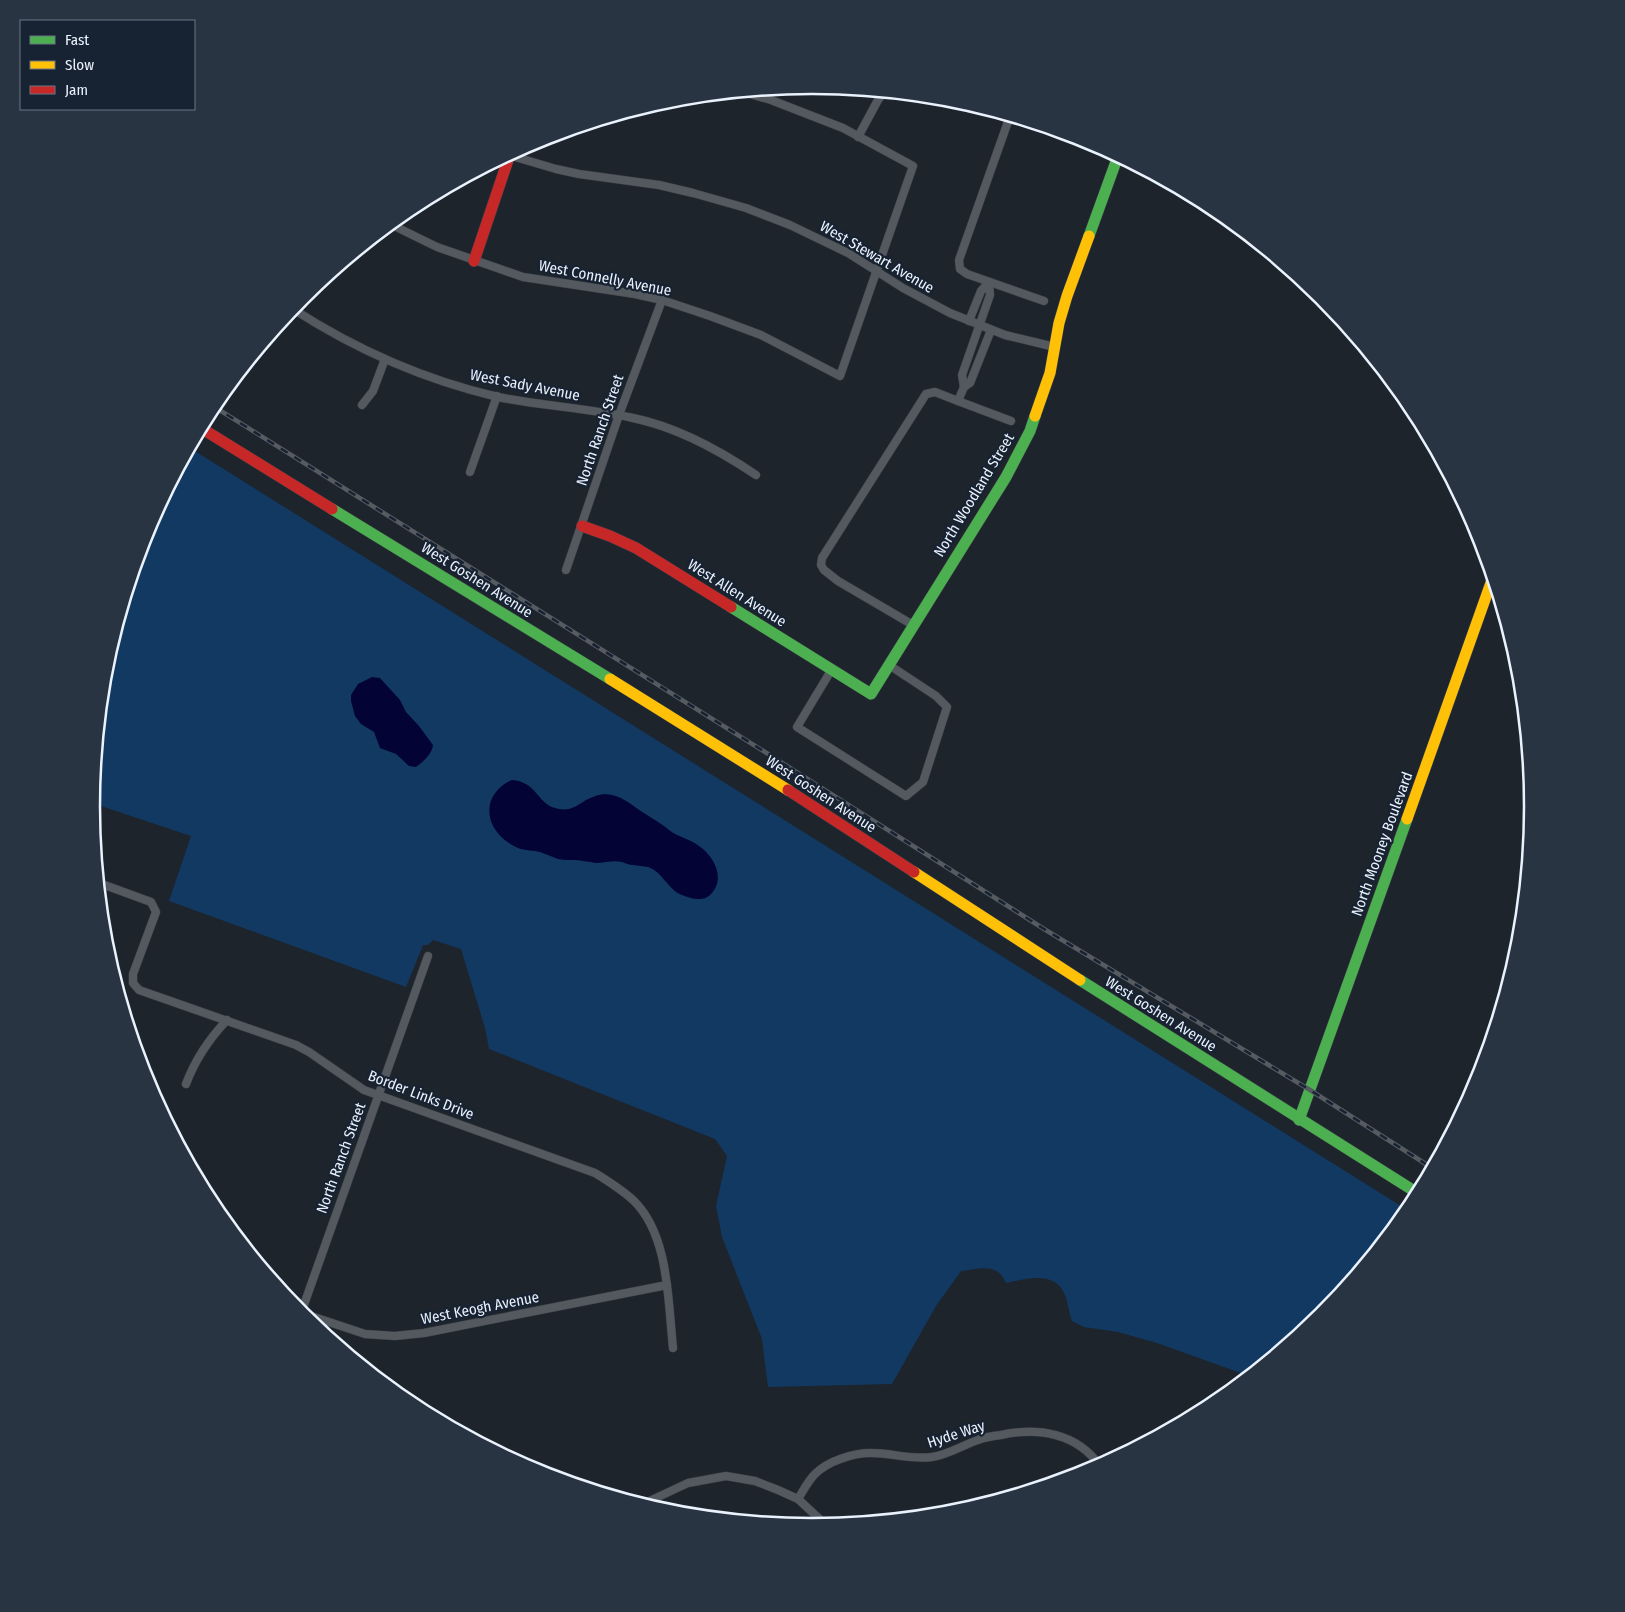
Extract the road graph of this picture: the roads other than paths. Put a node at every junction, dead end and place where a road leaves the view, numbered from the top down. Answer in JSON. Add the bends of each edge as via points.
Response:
{"nodes":[{"id":1,"x":758,"y":96,"type":"edge"},
{"id":2,"x":880,"y":97,"type":"edge"},
{"id":3,"x":1008,"y":122,"type":"edge"},
{"id":4,"x":858,"y":137,"type":"junction"},
{"id":5,"x":518,"y":158,"type":"edge"},
{"id":6,"x":1116,"y":162,"type":"edge"},
{"id":7,"x":506,"y":163,"type":"edge"},
{"id":8,"x":398,"y":228,"type":"edge"},
{"id":9,"x":474,"y":261,"type":"junction"},
{"id":10,"x":877,"y":271,"type":"junction"},
{"id":11,"x":989,"y":282,"type":"junction"},
{"id":12,"x":978,"y":299,"type":"junction"},
{"id":13,"x":662,"y":300,"type":"junction"},
{"id":14,"x":1044,"y":301,"type":"dead end"},
{"id":15,"x":987,"y":302,"type":"junction"},
{"id":16,"x":299,"y":313,"type":"edge"},
{"id":17,"x":969,"y":321,"type":"junction"},
{"id":18,"x":979,"y":326,"type":"junction"},
{"id":19,"x":991,"y":330,"type":"junction"},
{"id":20,"x":1055,"y":347,"type":"junction"},
{"id":21,"x":386,"y":359,"type":"junction"},
{"id":22,"x":964,"y":387,"type":"junction"},
{"id":23,"x":497,"y":396,"type":"junction"},
{"id":24,"x":958,"y":401,"type":"junction"},
{"id":25,"x":362,"y":405,"type":"dead end"},
{"id":26,"x":619,"y":415,"type":"junction"},
{"id":27,"x":1011,"y":421,"type":"dead end"},
{"id":28,"x":207,"y":432,"type":"edge"},
{"id":29,"x":470,"y":472,"type":"dead end"},
{"id":30,"x":756,"y":476,"type":"dead end"},
{"id":31,"x":582,"y":526,"type":"junction"},
{"id":32,"x":566,"y":570,"type":"dead end"},
{"id":33,"x":1490,"y":586,"type":"edge"},
{"id":34,"x":913,"y":625,"type":"junction"},
{"id":35,"x":889,"y":666,"type":"junction"},
{"id":36,"x":832,"y":669,"type":"junction"},
{"id":37,"x":871,"y":694,"type":"joint"},
{"id":38,"x":105,"y":885,"type":"edge"},
{"id":39,"x":428,"y":956,"type":"dead end"},
{"id":40,"x":226,"y":1020,"type":"junction"},
{"id":41,"x":186,"y":1084,"type":"dead end"},
{"id":42,"x":378,"y":1096,"type":"junction"},
{"id":43,"x":1299,"y":1120,"type":"junction"},
{"id":44,"x":1412,"y":1190,"type":"edge"},
{"id":45,"x":667,"y":1286,"type":"junction"},
{"id":46,"x":303,"y":1304,"type":"edge"},
{"id":47,"x":318,"y":1318,"type":"edge"},
{"id":48,"x":673,"y":1348,"type":"dead end"},
{"id":49,"x":1094,"y":1460,"type":"edge"},
{"id":50,"x":798,"y":1499,"type":"junction"},
{"id":51,"x":652,"y":1500,"type":"edge"},
{"id":52,"x":818,"y":1518,"type":"edge"}],
"edges":[{"from":1,"to":4,"type":"street","via":[[843,128]]},
{"from":2,"to":4,"type":"street"},
{"from":3,"to":11,"type":"street","via":[[959,260],[960,269]]},
{"from":4,"to":10,"type":"street","via":[[913,166]]},
{"from":5,"to":10,"type":"street","name":"West Stewart Avenue","via":[[563,171],[659,185],[733,204],[814,236]]},
{"from":6,"to":20,"type":"street","name":"North Woodland Street","via":[[1066,296]]},
{"from":7,"to":9,"type":"street"},
{"from":8,"to":9,"type":"street","name":"West Connelly Avenue"},
{"from":9,"to":13,"type":"street","name":"West Connelly Avenue","via":[[523,277]]},
{"from":10,"to":13,"type":"street","name":"West Connelly Avenue","via":[[840,376],[760,335]]},
{"from":10,"to":17,"type":"street","name":"West Stewart Avenue","via":[[930,303]]},
{"from":11,"to":12,"type":"street"},
{"from":11,"to":14,"type":"street"},
{"from":11,"to":15,"type":"street"},
{"from":12,"to":15,"type":"street"},
{"from":12,"to":17,"type":"street"},
{"from":13,"to":26,"type":"street","name":"North Ranch Street"},
{"from":15,"to":18,"type":"street"},
{"from":16,"to":21,"type":"street","name":"West Sady Avenue"},
{"from":17,"to":18,"type":"street","name":"West Stewart Avenue"},
{"from":18,"to":19,"type":"street","name":"West Stewart Avenue"},
{"from":18,"to":22,"type":"street","via":[[962,375]]},
{"from":19,"to":20,"type":"street","name":"West Stewart Avenue"},
{"from":19,"to":22,"type":"street","via":[[970,383]]},
{"from":20,"to":34,"type":"street","name":"North Woodland Street","via":[[1036,416],[1019,455]]},
{"from":21,"to":23,"type":"street","name":"West Sady Avenue","via":[[431,377]]},
{"from":21,"to":25,"type":"street","via":[[373,391]]},
{"from":22,"to":24,"type":"street"},
{"from":23,"to":26,"type":"street","name":"West Sady Avenue"},
{"from":23,"to":29,"type":"street"},
{"from":24,"to":27,"type":"street"},
{"from":24,"to":34,"type":"street","via":[[935,392],[926,394],[822,558],[824,570],[838,581]]},
{"from":26,"to":30,"type":"street","name":"West Sady Avenue","via":[[691,438]]},
{"from":26,"to":31,"type":"street","name":"North Ranch Street"},
{"from":28,"to":43,"type":"street","name":"West Goshen Avenue","via":[[772,779],[1048,961]]},
{"from":31,"to":32,"type":"street","name":"North Ranch Street"},
{"from":31,"to":36,"type":"street","name":"West Allen Avenue","via":[[636,548]]},
{"from":33,"to":43,"type":"street","name":"North Mooney Boulevard"},
{"from":34,"to":35,"type":"street","name":"North Woodland Street"},
{"from":35,"to":36,"type":"street","via":[[936,696],[947,707],[923,782],[906,796],[797,727]]},
{"from":35,"to":37,"type":"street","name":"North Woodland Street"},
{"from":36,"to":37,"type":"street","name":"West Allen Avenue"},
{"from":38,"to":40,"type":"street","name":"Border Links Drive","via":[[151,902],[156,912],[133,974],[133,983],[139,990]]},
{"from":39,"to":42,"type":"street","name":"North Ranch Street"},
{"from":40,"to":41,"type":"street","via":[[204,1048]]},
{"from":40,"to":42,"type":"street","name":"Border Links Drive","via":[[296,1045]]},
{"from":42,"to":45,"type":"street","name":"Border Links Drive","via":[[595,1173],[615,1185],[649,1220],[658,1241]]},
{"from":42,"to":46,"type":"street","name":"North Ranch Street"},
{"from":43,"to":44,"type":"street","name":"West Goshen Avenue"},
{"from":45,"to":47,"type":"street","name":"West Keogh Avenue","via":[[395,1336],[366,1334]]},
{"from":45,"to":48,"type":"street","name":"Border Links Drive"},
{"from":49,"to":50,"type":"street","name":"Hyde Way","via":[[1066,1438],[1042,1431],[1018,1431],[980,1439],[934,1457],[853,1455],[815,1474]]},
{"from":50,"to":51,"type":"street","via":[[755,1482],[726,1476],[688,1483]]},
{"from":50,"to":52,"type":"street"}]}
